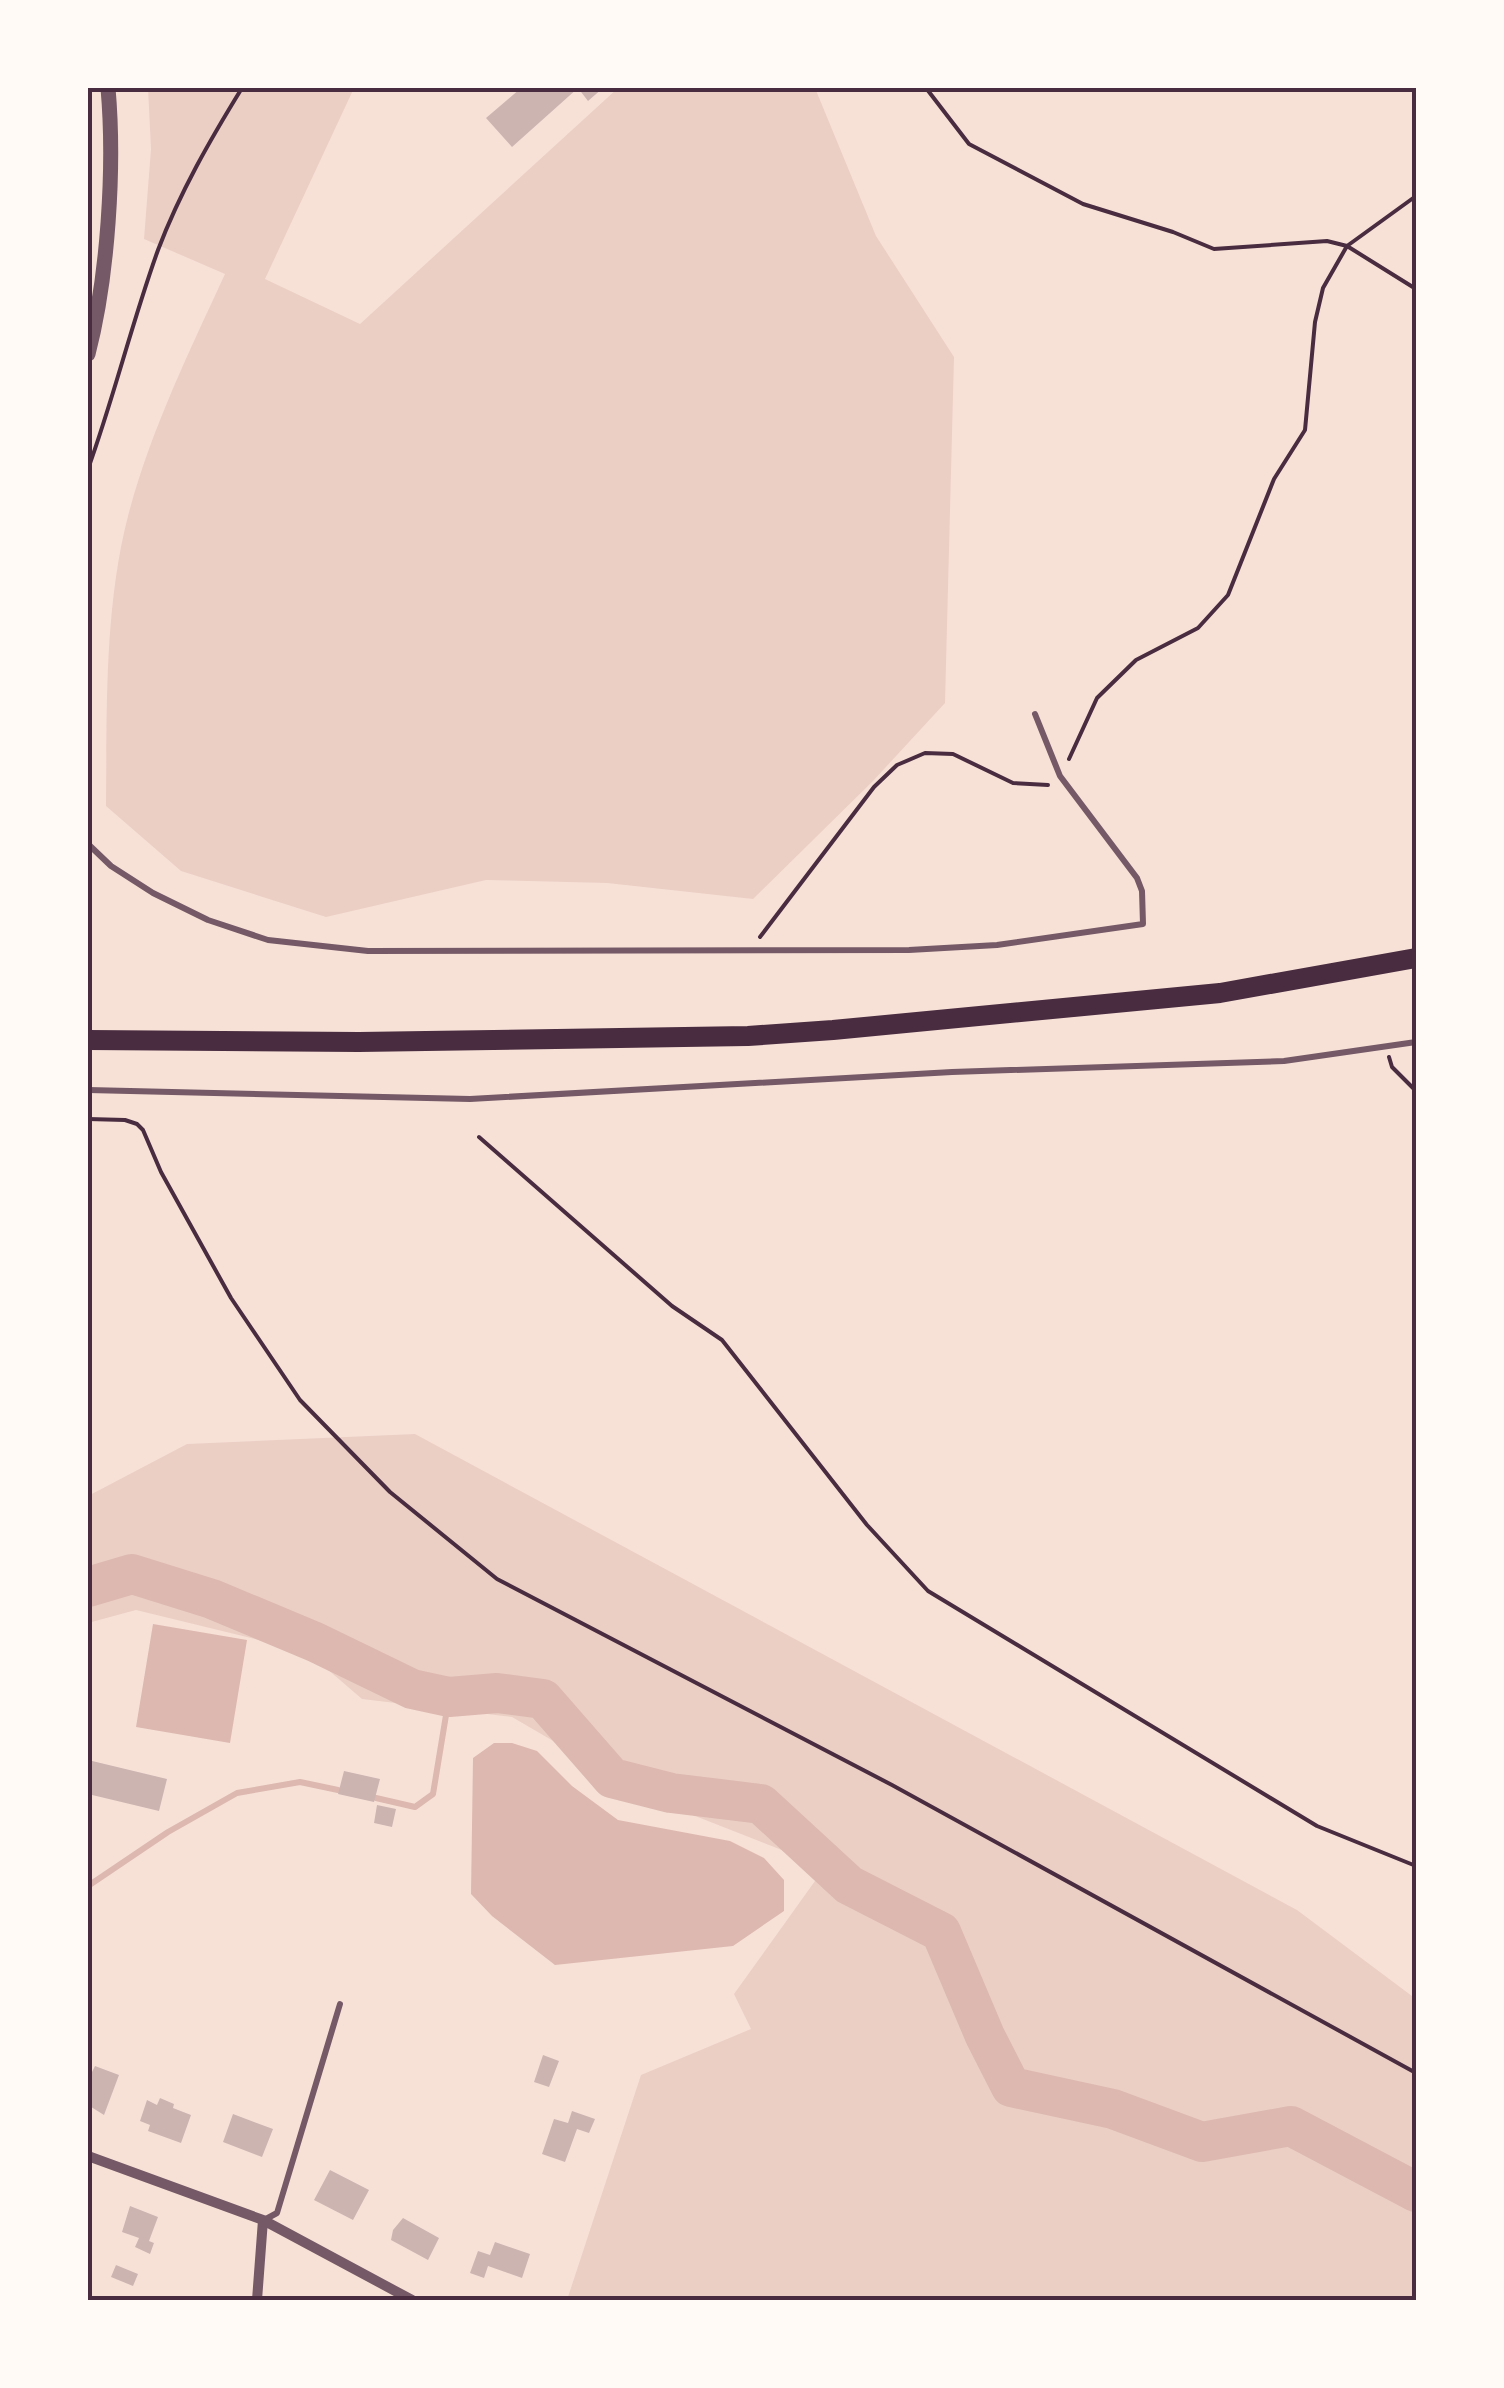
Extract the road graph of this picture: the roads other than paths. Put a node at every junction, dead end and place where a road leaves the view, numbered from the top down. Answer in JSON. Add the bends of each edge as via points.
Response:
{"nodes":[{"id":1,"x":108,"y":88,"type":"edge"},
{"id":2,"x":88,"y":354,"type":"edge"},
{"id":3,"x":1035,"y":714,"type":"dead end"},
{"id":4,"x":88,"y":844,"type":"edge"},
{"id":5,"x":1416,"y":958,"type":"edge"},
{"id":6,"x":88,"y":1040,"type":"edge"},
{"id":7,"x":1416,"y":1042,"type":"edge"},
{"id":8,"x":88,"y":1090,"type":"edge"},
{"id":9,"x":340,"y":2004,"type":"dead end"},
{"id":10,"x":88,"y":2156,"type":"edge"},
{"id":11,"x":263,"y":2220,"type":"junction"},
{"id":12,"x":257,"y":2300,"type":"edge"},
{"id":13,"x":412,"y":2300,"type":"edge"}],
"edges":[{"from":1,"to":2,"type":"street","via":[[107,230]]},
{"from":3,"to":4,"type":"lane","via":[[1060,776],[1137,878],[1143,924],[997,945],[841,952],[368,951],[268,940],[208,920],[153,894]]},
{"from":5,"to":6,"type":"main road","via":[[1220,993],[748,1036]]},
{"from":7,"to":8,"type":"lane","via":[[1252,1063],[952,1072],[470,1100]]},
{"from":9,"to":11,"type":"lane","via":[[277,2213]]},
{"from":10,"to":11,"type":"street"},
{"from":11,"to":12,"type":"street"},
{"from":11,"to":13,"type":"street"}]}
